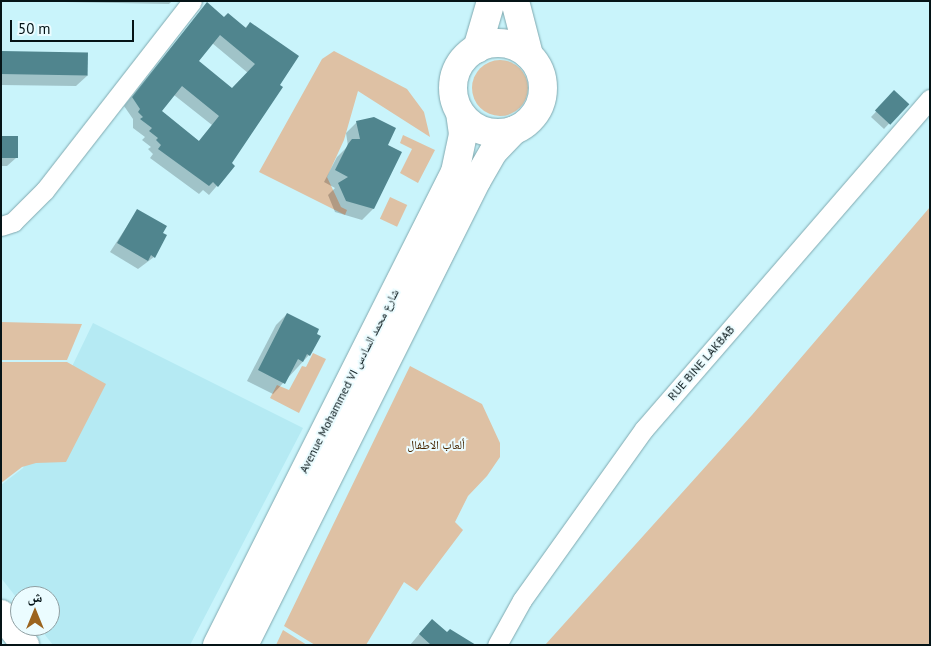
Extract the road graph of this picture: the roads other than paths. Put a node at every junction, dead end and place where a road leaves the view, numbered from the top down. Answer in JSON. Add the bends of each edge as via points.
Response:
{"nodes":[{"id":1,"x":192,"y":1,"type":"edge"},
{"id":2,"x":491,"y":1,"type":"edge"},
{"id":3,"x":515,"y":1,"type":"edge"},
{"id":4,"x":477,"y":49,"type":"junction"},
{"id":5,"x":529,"y":55,"type":"junction"},
{"id":6,"x":930,"y":99,"type":"edge"},
{"id":7,"x":460,"y":112,"type":"junction"},
{"id":8,"x":514,"y":130,"type":"junction"},
{"id":9,"x":1,"y":226,"type":"edge"},
{"id":10,"x":1,"y":614,"type":"edge"},
{"id":11,"x":25,"y":645,"type":"edge"},
{"id":12,"x":217,"y":645,"type":"edge"},
{"id":13,"x":244,"y":645,"type":"edge"},
{"id":14,"x":497,"y":645,"type":"edge"}],
"edges":[{"from":1,"to":9,"type":"street","via":[[45,190],[13,222]]},
{"from":2,"to":4,"type":"main road"},
{"from":3,"to":5,"type":"main road"},
{"from":4,"to":5,"type":"main road","via":[[504,44]]},
{"from":4,"to":7,"type":"main road","via":[[461,62],[455,76],[453,91]]},
{"from":5,"to":8,"type":"main road","via":[[541,72],[543,93],[534,116]]},
{"from":6,"to":14,"type":"street","name":"RUE BINE LAKBAB","via":[[644,429],[522,600]]},
{"from":7,"to":8,"type":"main road","via":[[470,124],[484,131]]},
{"from":7,"to":12,"type":"main road","name":"Avenue Mohammed VI شارع محمد السادس","via":[[463,134],[455,172]]},
{"from":8,"to":13,"type":"main road","name":"Avenue Mohammed VI شارع محمد السادس","via":[[494,151],[477,180]]},
{"from":10,"to":11,"type":"main road"}]}
